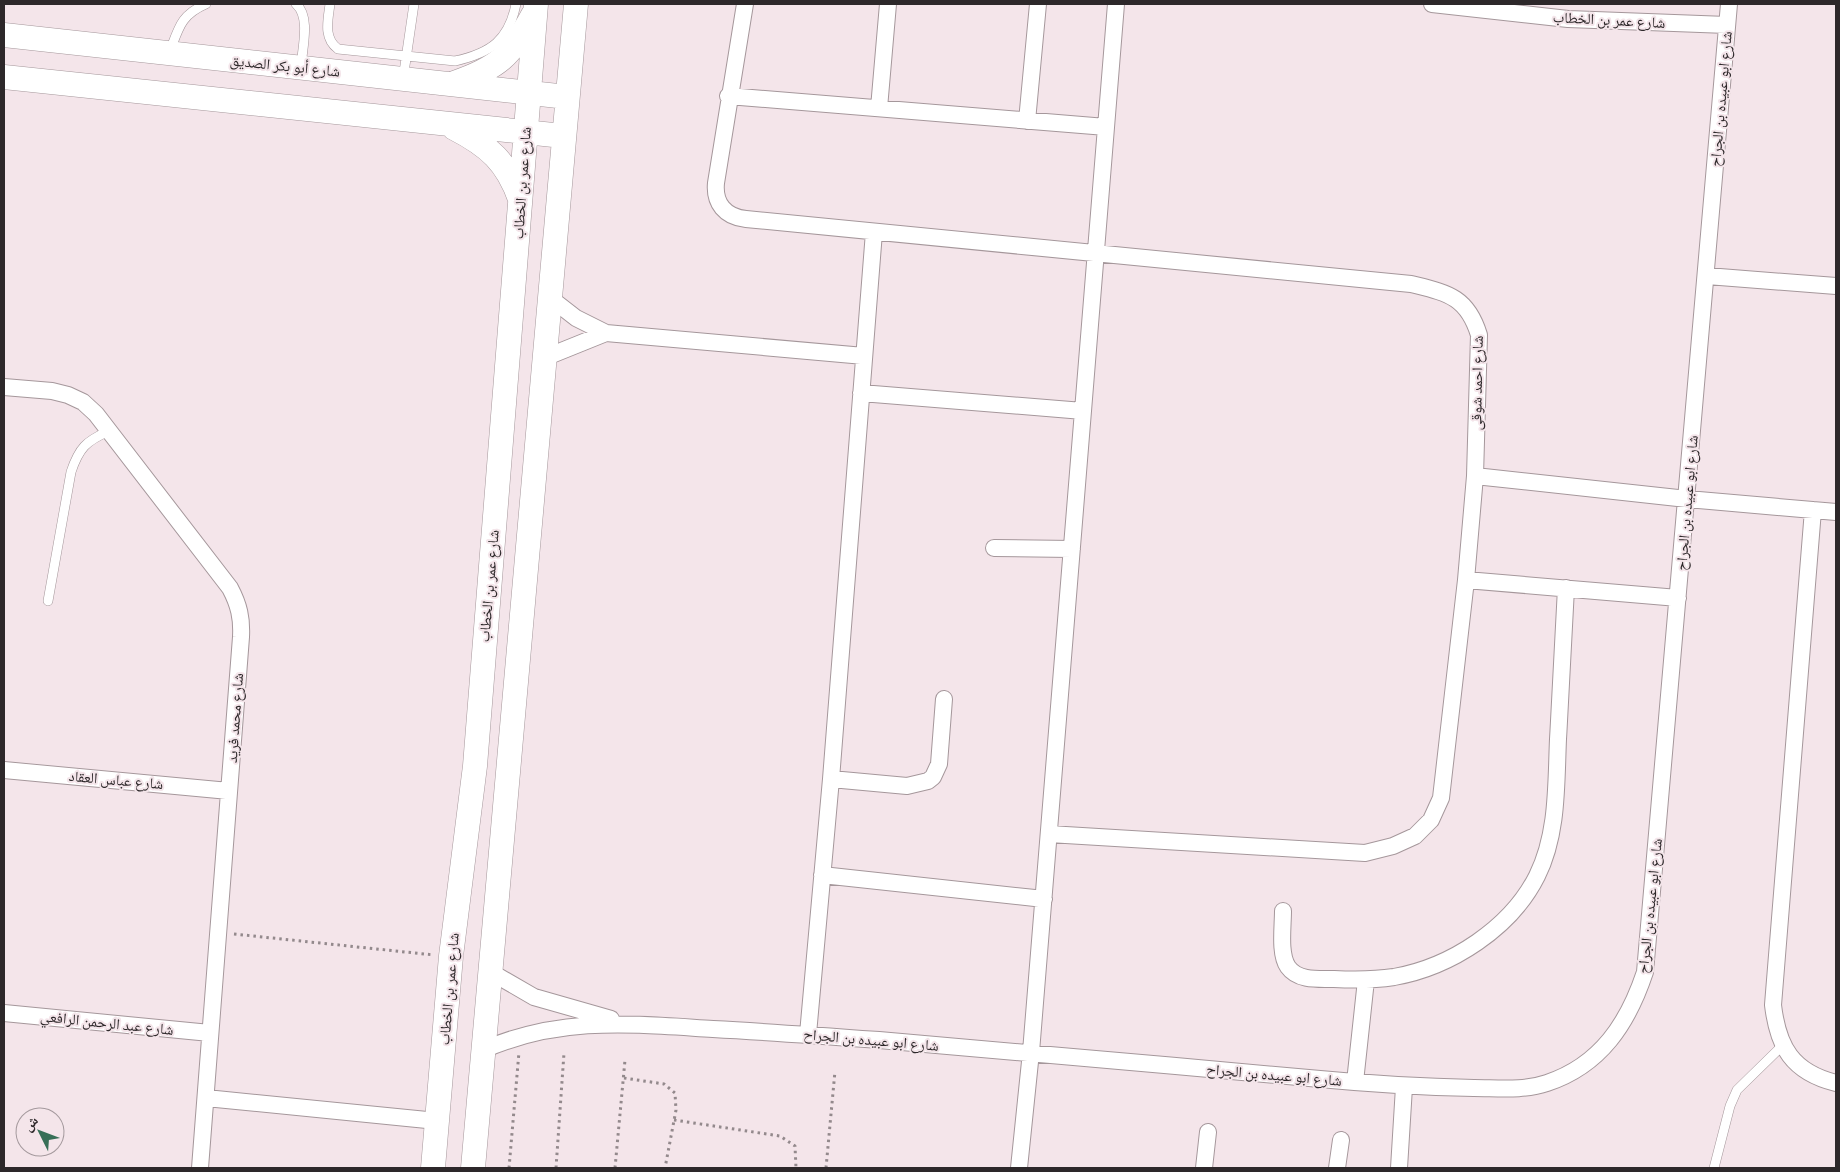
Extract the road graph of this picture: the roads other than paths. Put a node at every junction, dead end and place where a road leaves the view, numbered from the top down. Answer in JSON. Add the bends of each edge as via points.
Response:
{"nodes":[{"id":1,"x":206,"y":4,"type":"edge"},
{"id":2,"x":296,"y":4,"type":"edge"},
{"id":3,"x":330,"y":4,"type":"edge"},
{"id":4,"x":414,"y":4,"type":"edge"},
{"id":5,"x":576,"y":4,"type":"edge"},
{"id":6,"x":745,"y":4,"type":"edge"},
{"id":7,"x":888,"y":4,"type":"edge"},
{"id":8,"x":1038,"y":4,"type":"edge"},
{"id":9,"x":1116,"y":4,"type":"edge"},
{"id":10,"x":1432,"y":4,"type":"edge"},
{"id":11,"x":1729,"y":4,"type":"edge"},
{"id":12,"x":530,"y":5,"type":"edge"},
{"id":13,"x":1728,"y":25,"type":"junction"},
{"id":14,"x":4,"y":35,"type":"edge"},
{"id":15,"x":169,"y":53,"type":"junction"},
{"id":16,"x":407,"y":55,"type":"junction"},
{"id":17,"x":300,"y":68,"type":"junction"},
{"id":18,"x":4,"y":77,"type":"edge"},
{"id":19,"x":403,"y":79,"type":"junction"},
{"id":20,"x":449,"y":84,"type":"junction"},
{"id":21,"x":530,"y":93,"type":"junction"},
{"id":22,"x":728,"y":96,"type":"junction"},
{"id":23,"x":567,"y":97,"type":"junction"},
{"id":24,"x":879,"y":108,"type":"junction"},
{"id":25,"x":1027,"y":121,"type":"junction"},
{"id":26,"x":448,"y":124,"type":"junction"},
{"id":27,"x":1106,"y":127,"type":"junction"},
{"id":28,"x":526,"y":132,"type":"junction"},
{"id":29,"x":563,"y":136,"type":"junction"},
{"id":30,"x":521,"y":202,"type":"junction"},
{"id":31,"x":874,"y":232,"type":"junction"},
{"id":32,"x":1096,"y":252,"type":"junction"},
{"id":33,"x":1707,"y":276,"type":"junction"},
{"id":34,"x":1836,"y":286,"type":"edge"},
{"id":35,"x":549,"y":297,"type":"junction"},
{"id":36,"x":606,"y":334,"type":"junction"},
{"id":37,"x":864,"y":356,"type":"junction"},
{"id":38,"x":544,"y":358,"type":"junction"},
{"id":39,"x":4,"y":387,"type":"edge"},
{"id":40,"x":861,"y":393,"type":"junction"},
{"id":41,"x":1083,"y":412,"type":"junction"},
{"id":42,"x":109,"y":431,"type":"junction"},
{"id":43,"x":1475,"y":476,"type":"junction"},
{"id":44,"x":1687,"y":499,"type":"junction"},
{"id":45,"x":1813,"y":510,"type":"junction"},
{"id":46,"x":1836,"y":512,"type":"edge"},
{"id":47,"x":994,"y":548,"type":"dead end"},
{"id":48,"x":1072,"y":550,"type":"junction"},
{"id":49,"x":1466,"y":580,"type":"junction"},
{"id":50,"x":1566,"y":588,"type":"junction"},
{"id":51,"x":1678,"y":598,"type":"junction"},
{"id":52,"x":48,"y":600,"type":"dead end"},
{"id":53,"x":944,"y":699,"type":"dead end"},
{"id":54,"x":478,"y":721,"type":"junction"},
{"id":55,"x":513,"y":723,"type":"junction"},
{"id":56,"x":475,"y":766,"type":"junction"},
{"id":57,"x":507,"y":768,"type":"junction"},
{"id":58,"x":4,"y":770,"type":"edge"},
{"id":59,"x":831,"y":779,"type":"junction"},
{"id":60,"x":229,"y":791,"type":"junction"},
{"id":61,"x":1049,"y":834,"type":"junction"},
{"id":62,"x":822,"y":875,"type":"junction"},
{"id":63,"x":1044,"y":899,"type":"junction"},
{"id":64,"x":1283,"y":911,"type":"dead end"},
{"id":65,"x":489,"y":971,"type":"junction"},
{"id":66,"x":1366,"y":980,"type":"junction"},
{"id":67,"x":4,"y":1013,"type":"edge"},
{"id":68,"x":625,"y":1023,"type":"junction"},
{"id":69,"x":210,"y":1033,"type":"junction"},
{"id":70,"x":808,"y":1034,"type":"junction"},
{"id":71,"x":1782,"y":1046,"type":"junction"},
{"id":72,"x":484,"y":1050,"type":"junction"},
{"id":73,"x":1031,"y":1052,"type":"junction"},
{"id":74,"x":1355,"y":1082,"type":"junction"},
{"id":75,"x":1836,"y":1083,"type":"edge"},
{"id":76,"x":1404,"y":1087,"type":"junction"},
{"id":77,"x":206,"y":1098,"type":"junction"},
{"id":78,"x":438,"y":1121,"type":"junction"},
{"id":79,"x":1208,"y":1132,"type":"dead end"},
{"id":80,"x":1341,"y":1140,"type":"dead end"},
{"id":81,"x":200,"y":1168,"type":"edge"},
{"id":82,"x":433,"y":1168,"type":"edge"},
{"id":83,"x":473,"y":1168,"type":"edge"},
{"id":84,"x":1020,"y":1168,"type":"edge"},
{"id":85,"x":1204,"y":1168,"type":"edge"},
{"id":86,"x":1337,"y":1168,"type":"edge"},
{"id":87,"x":1399,"y":1168,"type":"edge"},
{"id":88,"x":1714,"y":1168,"type":"edge"}],
"edges":[{"from":1,"to":15,"type":"lane","via":[[192,10],[182,20]]},
{"from":2,"to":17,"type":"lane","via":[[301,8],[304,19]]},
{"from":3,"to":16,"type":"lane","via":[[328,37],[338,48]]},
{"from":4,"to":16,"type":"lane"},
{"from":5,"to":23,"type":"street"},
{"from":6,"to":22,"type":"street","name":"شارع احمد شوقى"},
{"from":7,"to":24,"type":"street"},
{"from":8,"to":25,"type":"street"},
{"from":9,"to":27,"type":"street"},
{"from":10,"to":13,"type":"street","name":"شارع عمر بن الخطاب","via":[[1568,19]]},
{"from":11,"to":13,"type":"street","name":"شارع ابو عبيده بن الجراح"},
{"from":12,"to":16,"type":"lane","via":[[489,49],[473,57],[455,61]]},
{"from":12,"to":20,"type":"street","via":[[519,40],[500,62],[480,74]]},
{"from":12,"to":21,"type":"street","name":"شارع عمر بن الخطاب"},
{"from":13,"to":33,"type":"street","name":"شارع ابو عبيده بن الجراح"},
{"from":14,"to":15,"type":"street","name":"شارع أبو بكر الصديق"},
{"from":15,"to":17,"type":"street","name":"شارع أبو بكر الصديق"},
{"from":16,"to":19,"type":"lane"},
{"from":17,"to":19,"type":"street","name":"شارع أبو بكر الصديق"},
{"from":18,"to":26,"type":"street"},
{"from":19,"to":20,"type":"street","name":"شارع أبو بكر الصديق"},
{"from":20,"to":21,"type":"street","name":"شارع أبو بكر الصديق"},
{"from":21,"to":23,"type":"street","name":"شارع أبو بكر الصديق"},
{"from":21,"to":28,"type":"street","name":"شارع عمر بن الخطاب"},
{"from":22,"to":24,"type":"street"},
{"from":22,"to":31,"type":"street","name":"شارع احمد شوقى","via":[[715,190],[725,211],[738,218]]},
{"from":23,"to":29,"type":"street"},
{"from":24,"to":25,"type":"street"},
{"from":25,"to":27,"type":"street"},
{"from":26,"to":28,"type":"street"},
{"from":26,"to":30,"type":"street","via":[[494,153],[512,176]]},
{"from":27,"to":32,"type":"street"},
{"from":28,"to":29,"type":"street"},
{"from":28,"to":30,"type":"street","name":"شارع عمر بن الخطاب"},
{"from":29,"to":35,"type":"street"},
{"from":30,"to":54,"type":"street","name":"شارع عمر بن الخطاب"},
{"from":31,"to":32,"type":"street","name":"شارع احمد شوقى"},
{"from":31,"to":37,"type":"street"},
{"from":32,"to":41,"type":"street"},
{"from":32,"to":43,"type":"street","name":"شارع احمد شوقى","via":[[1411,284],[1443,292],[1473,316],[1479,335]]},
{"from":33,"to":34,"type":"street"},
{"from":33,"to":44,"type":"street","name":"شارع ابو عبيده بن الجراح"},
{"from":35,"to":36,"type":"street","via":[[576,318]]},
{"from":35,"to":38,"type":"street"},
{"from":36,"to":37,"type":"street"},
{"from":36,"to":38,"type":"street"},
{"from":37,"to":40,"type":"street"},
{"from":38,"to":55,"type":"street"},
{"from":39,"to":42,"type":"street","name":"شارع محمد فريد","via":[[68,395],[83,402]]},
{"from":40,"to":41,"type":"street"},
{"from":40,"to":59,"type":"street"},
{"from":41,"to":48,"type":"street"},
{"from":42,"to":52,"type":"lane","via":[[91,439],[78,453],[71,472]]},
{"from":42,"to":60,"type":"street","name":"شارع محمد فريد","via":[[230,588],[238,603],[242,620]]},
{"from":43,"to":44,"type":"street"},
{"from":43,"to":49,"type":"street","name":"شارع احمد شوقى"},
{"from":44,"to":45,"type":"street"},
{"from":44,"to":51,"type":"street","name":"شارع ابو عبيده بن الجراح"},
{"from":45,"to":46,"type":"street"},
{"from":45,"to":71,"type":"street","via":[[1773,1005]]},
{"from":47,"to":48,"type":"street"},
{"from":48,"to":61,"type":"street"},
{"from":49,"to":50,"type":"street"},
{"from":49,"to":61,"type":"street","name":"شارع احمد شوقى","via":[[1441,798],[1431,820],[1415,836],[1365,853]]},
{"from":50,"to":51,"type":"street"},
{"from":50,"to":66,"type":"street","via":[[1554,816],[1551,838],[1537,876],[1518,908],[1487,936],[1420,970]]},
{"from":51,"to":76,"type":"street","name":"شارع ابو عبيده بن الجراح","via":[[1645,972],[1634,1005],[1616,1034],[1596,1055],[1547,1084],[1521,1088]]},
{"from":53,"to":59,"type":"street","via":[[939,764],[928,781],[907,786]]},
{"from":54,"to":55,"type":"street","via":[[496,733]]},
{"from":54,"to":56,"type":"street","name":"شارع عمر بن الخطاب"},
{"from":55,"to":57,"type":"street"},
{"from":56,"to":57,"type":"street","via":[[492,757],[501,760]]},
{"from":56,"to":78,"type":"street","name":"شارع عمر بن الخطاب","via":[[451,956]]},
{"from":57,"to":65,"type":"street"},
{"from":58,"to":60,"type":"street","name":"شارع عباس العقاد"},
{"from":59,"to":62,"type":"street"},
{"from":60,"to":69,"type":"street","name":"شارع محمد فريد"},
{"from":61,"to":63,"type":"street"},
{"from":62,"to":63,"type":"street"},
{"from":62,"to":70,"type":"street"},
{"from":63,"to":73,"type":"street"},
{"from":64,"to":66,"type":"street","via":[[1284,959],[1292,972],[1306,978]]},
{"from":65,"to":68,"type":"street","name":"شارع ابو عبيده بن الجراح","via":[[534,997]]},
{"from":65,"to":72,"type":"street"},
{"from":66,"to":74,"type":"street"},
{"from":67,"to":69,"type":"street","name":"شارع عبد الرحمن الرافعي"},
{"from":68,"to":70,"type":"street","name":"شارع ابو عبيده بن الجراح"},
{"from":68,"to":72,"type":"street","name":"شارع ابو عبيده بن الجراح","via":[[558,1028],[520,1036]]},
{"from":69,"to":77,"type":"street","name":"شارع محمد فريد"},
{"from":70,"to":73,"type":"street","name":"شارع ابو عبيده بن الجراح"},
{"from":71,"to":75,"type":"street","via":[[1800,1066],[1817,1078]]},
{"from":71,"to":88,"type":"lane","via":[[1737,1090]]},
{"from":72,"to":83,"type":"street"},
{"from":73,"to":74,"type":"street","name":"شارع ابو عبيده بن الجراح"},
{"from":73,"to":84,"type":"street"},
{"from":74,"to":76,"type":"street","name":"شارع ابو عبيده بن الجراح"},
{"from":76,"to":87,"type":"street"},
{"from":77,"to":78,"type":"street"},
{"from":77,"to":81,"type":"street","name":"شارع محمد فريد"},
{"from":78,"to":82,"type":"street","name":"شارع عمر بن الخطاب"},
{"from":79,"to":85,"type":"street"},
{"from":80,"to":86,"type":"street"}]}
